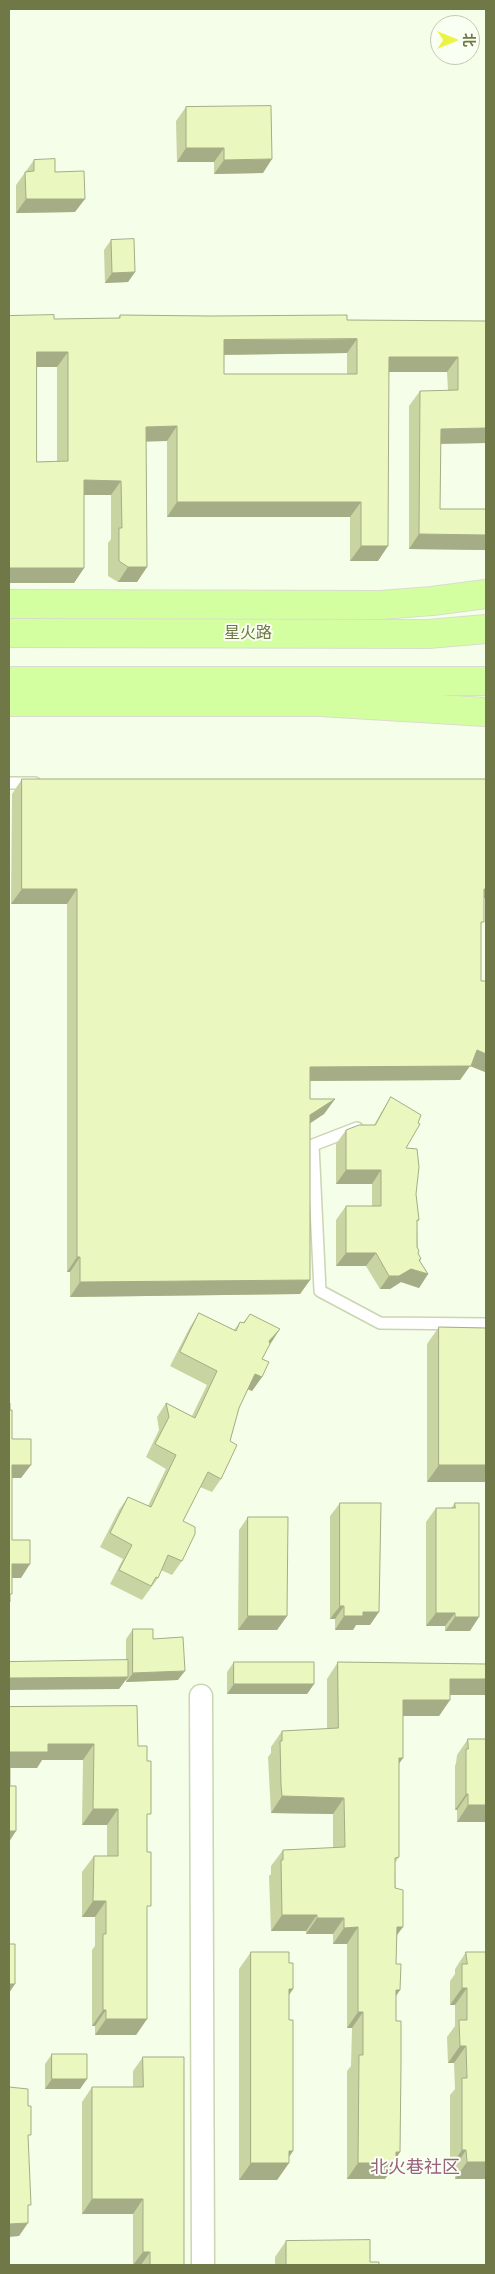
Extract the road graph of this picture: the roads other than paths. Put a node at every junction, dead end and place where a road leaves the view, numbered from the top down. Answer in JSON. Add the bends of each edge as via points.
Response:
{"nodes":[{"id":1,"x":486,"y":594,"type":"edge"},
{"id":2,"x":447,"y":600,"type":"junction"},
{"id":3,"x":9,"y":604,"type":"edge"},
{"id":4,"x":140,"y":604,"type":"junction"},
{"id":5,"x":486,"y":628,"type":"edge"},
{"id":6,"x":9,"y":633,"type":"edge"},
{"id":7,"x":140,"y":633,"type":"junction"},
{"id":8,"x":338,"y":634,"type":"junction"},
{"id":9,"x":9,"y":681,"type":"edge"},
{"id":10,"x":486,"y":681,"type":"edge"},
{"id":11,"x":9,"y":702,"type":"edge"},
{"id":12,"x":486,"y":712,"type":"edge"},
{"id":13,"x":9,"y":783,"type":"edge"},
{"id":14,"x":48,"y":783,"type":"edge"},
{"id":15,"x":364,"y":1125,"type":"edge"},
{"id":16,"x":486,"y":1324,"type":"edge"},
{"id":17,"x":201,"y":1696,"type":"dead end"},
{"id":18,"x":203,"y":2265,"type":"edge"}],
"edges":[{"from":1,"to":2,"type":"main road"},
{"from":2,"to":4,"type":"main road","via":[[381,605]]},
{"from":2,"to":8,"type":"main road"},
{"from":3,"to":4,"type":"main road"},
{"from":4,"to":7,"type":"main road"},
{"from":5,"to":8,"type":"main road","name":"星火路","via":[[428,634]]},
{"from":6,"to":7,"type":"main road","name":"星火路"},
{"from":7,"to":8,"type":"main road","name":"星火路"},
{"from":9,"to":10,"type":"main road"},
{"from":11,"to":12,"type":"main road","via":[[320,702]]},
{"from":13,"to":14,"type":"lane"},
{"from":15,"to":16,"type":"lane","via":[[313,1145],[320,1291],[380,1323]]},
{"from":17,"to":18,"type":"street"}]}
